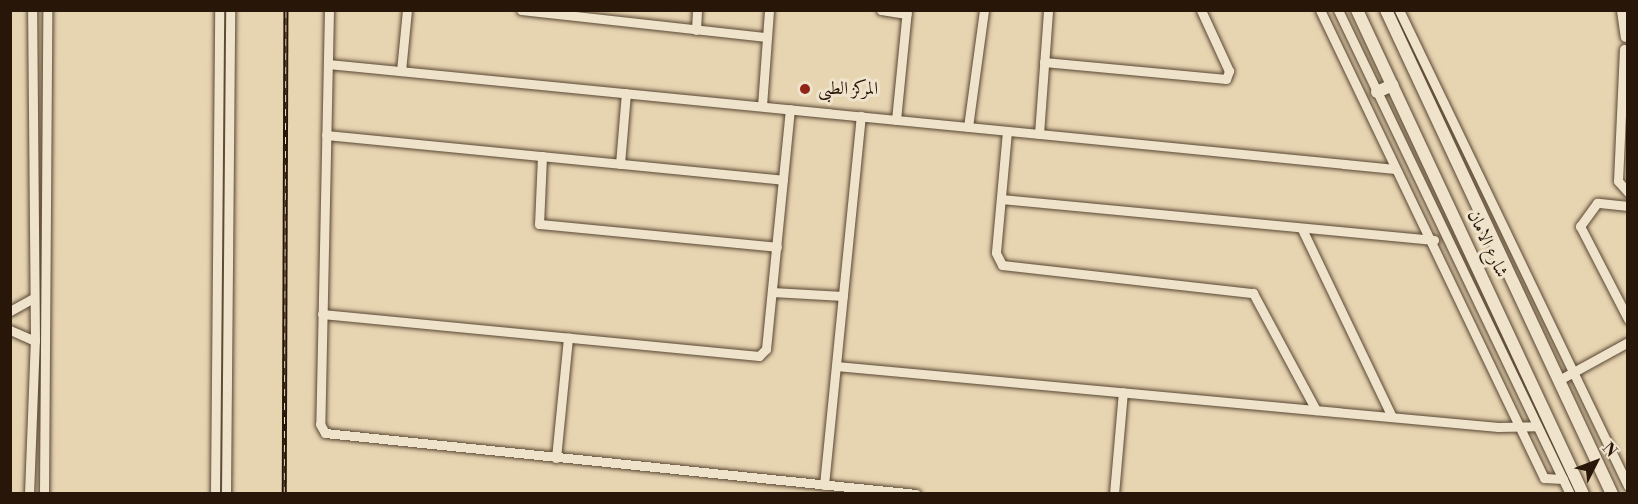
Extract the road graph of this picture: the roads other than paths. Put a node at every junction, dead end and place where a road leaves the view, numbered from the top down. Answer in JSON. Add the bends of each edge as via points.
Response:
{"nodes":[{"id":1,"x":32,"y":10,"type":"edge"},
{"id":2,"x":47,"y":10,"type":"edge"},
{"id":3,"x":219,"y":10,"type":"edge"},
{"id":4,"x":230,"y":10,"type":"edge"},
{"id":5,"x":329,"y":10,"type":"edge"},
{"id":6,"x":407,"y":10,"type":"edge"},
{"id":7,"x":521,"y":10,"type":"edge"},
{"id":8,"x":697,"y":10,"type":"edge"},
{"id":9,"x":769,"y":10,"type":"edge"},
{"id":10,"x":881,"y":10,"type":"edge"},
{"id":11,"x":984,"y":10,"type":"edge"},
{"id":12,"x":1048,"y":10,"type":"edge"},
{"id":13,"x":1200,"y":10,"type":"edge"},
{"id":14,"x":1320,"y":10,"type":"edge"},
{"id":15,"x":1338,"y":10,"type":"edge"},
{"id":16,"x":1357,"y":10,"type":"edge"},
{"id":17,"x":1386,"y":10,"type":"edge"},
{"id":18,"x":1399,"y":10,"type":"edge"},
{"id":19,"x":1621,"y":10,"type":"edge"},
{"id":20,"x":907,"y":12,"type":"edge"},
{"id":21,"x":696,"y":30,"type":"junction"},
{"id":22,"x":1626,"y":36,"type":"edge"},
{"id":23,"x":766,"y":37,"type":"junction"},
{"id":24,"x":1626,"y":50,"type":"edge"},
{"id":25,"x":1044,"y":62,"type":"junction"},
{"id":26,"x":328,"y":64,"type":"junction"},
{"id":27,"x":401,"y":71,"type":"junction"},
{"id":28,"x":1393,"y":85,"type":"junction"},
{"id":29,"x":626,"y":93,"type":"junction"},
{"id":30,"x":1377,"y":93,"type":"junction"},
{"id":31,"x":762,"y":106,"type":"junction"},
{"id":32,"x":790,"y":109,"type":"junction"},
{"id":33,"x":861,"y":116,"type":"junction"},
{"id":34,"x":896,"y":120,"type":"junction"},
{"id":35,"x":968,"y":127,"type":"junction"},
{"id":36,"x":1007,"y":131,"type":"junction"},
{"id":37,"x":1039,"y":134,"type":"junction"},
{"id":38,"x":326,"y":135,"type":"junction"},
{"id":39,"x":542,"y":156,"type":"junction"},
{"id":40,"x":620,"y":164,"type":"junction"},
{"id":41,"x":1395,"y":169,"type":"junction"},
{"id":42,"x":783,"y":180,"type":"junction"},
{"id":43,"x":33,"y":191,"type":"junction"},
{"id":44,"x":48,"y":192,"type":"junction"},
{"id":45,"x":1628,"y":192,"type":"edge"},
{"id":46,"x":1000,"y":199,"type":"junction"},
{"id":47,"x":1628,"y":206,"type":"edge"},
{"id":48,"x":1302,"y":229,"type":"junction"},
{"id":49,"x":1431,"y":240,"type":"junction"},
{"id":50,"x":1446,"y":241,"type":"junction"},
{"id":51,"x":777,"y":247,"type":"junction"},
{"id":52,"x":772,"y":292,"type":"junction"},
{"id":53,"x":843,"y":296,"type":"junction"},
{"id":54,"x":33,"y":298,"type":"junction"},
{"id":55,"x":10,"y":311,"type":"edge"},
{"id":56,"x":322,"y":314,"type":"junction"},
{"id":57,"x":1628,"y":319,"type":"edge"},
{"id":58,"x":10,"y":330,"type":"edge"},
{"id":59,"x":568,"y":338,"type":"junction"},
{"id":60,"x":34,"y":341,"type":"junction"},
{"id":61,"x":1628,"y":342,"type":"edge"},
{"id":62,"x":836,"y":366,"type":"junction"},
{"id":63,"x":1575,"y":371,"type":"junction"},
{"id":64,"x":1559,"y":380,"type":"junction"},
{"id":65,"x":31,"y":386,"type":"junction"},
{"id":66,"x":46,"y":386,"type":"junction"},
{"id":67,"x":1123,"y":392,"type":"junction"},
{"id":68,"x":1316,"y":410,"type":"junction"},
{"id":69,"x":1392,"y":417,"type":"junction"},
{"id":70,"x":1537,"y":426,"type":"junction"},
{"id":71,"x":1522,"y":427,"type":"junction"},
{"id":72,"x":1556,"y":451,"type":"junction"},
{"id":73,"x":556,"y":458,"type":"junction"},
{"id":74,"x":1563,"y":479,"type":"junction"},
{"id":75,"x":824,"y":485,"type":"junction"},
{"id":76,"x":1628,"y":486,"type":"edge"},
{"id":77,"x":29,"y":494,"type":"edge"},
{"id":78,"x":44,"y":494,"type":"edge"},
{"id":79,"x":215,"y":494,"type":"edge"},
{"id":80,"x":226,"y":494,"type":"edge"},
{"id":81,"x":916,"y":494,"type":"edge"},
{"id":82,"x":1114,"y":494,"type":"edge"},
{"id":83,"x":1570,"y":494,"type":"edge"},
{"id":84,"x":1584,"y":494,"type":"edge"},
{"id":85,"x":1612,"y":494,"type":"edge"}],
"edges":[{"from":1,"to":43,"type":"street"},
{"from":2,"to":44,"type":"street"},
{"from":3,"to":79,"type":"street"},
{"from":4,"to":80,"type":"street"},
{"from":5,"to":26,"type":"street"},
{"from":6,"to":27,"type":"street"},
{"from":7,"to":21,"type":"street"},
{"from":8,"to":21,"type":"street"},
{"from":9,"to":23,"type":"street"},
{"from":10,"to":20,"type":"street"},
{"from":11,"to":35,"type":"street"},
{"from":12,"to":25,"type":"street"},
{"from":13,"to":25,"type":"street","via":[[1230,71],[1226,79]]},
{"from":14,"to":41,"type":"street"},
{"from":15,"to":30,"type":"street"},
{"from":16,"to":28,"type":"street","name":"شارع الامان"},
{"from":17,"to":64,"type":"street","name":"شارع الامان"},
{"from":18,"to":63,"type":"street"},
{"from":19,"to":22,"type":"street"},
{"from":20,"to":34,"type":"street"},
{"from":21,"to":23,"type":"street"},
{"from":22,"to":24,"type":"street"},
{"from":23,"to":31,"type":"street"},
{"from":24,"to":45,"type":"street","via":[[1618,181]]},
{"from":25,"to":37,"type":"street"},
{"from":26,"to":27,"type":"street"},
{"from":26,"to":38,"type":"street"},
{"from":27,"to":29,"type":"street"},
{"from":28,"to":30,"type":"street"},
{"from":28,"to":72,"type":"street","name":"شارع الامان"},
{"from":29,"to":31,"type":"street"},
{"from":29,"to":40,"type":"street"},
{"from":30,"to":50,"type":"street"},
{"from":31,"to":32,"type":"street"},
{"from":32,"to":33,"type":"street"},
{"from":32,"to":42,"type":"street"},
{"from":33,"to":34,"type":"street"},
{"from":33,"to":53,"type":"street"},
{"from":34,"to":35,"type":"street"},
{"from":35,"to":36,"type":"street"},
{"from":36,"to":37,"type":"street"},
{"from":36,"to":46,"type":"street"},
{"from":37,"to":41,"type":"street"},
{"from":38,"to":39,"type":"street"},
{"from":38,"to":56,"type":"street"},
{"from":39,"to":40,"type":"street"},
{"from":39,"to":51,"type":"street","via":[[539,224]]},
{"from":40,"to":42,"type":"street"},
{"from":41,"to":49,"type":"street"},
{"from":42,"to":51,"type":"street"},
{"from":43,"to":44,"type":"street"},
{"from":43,"to":54,"type":"street"},
{"from":44,"to":66,"type":"street"},
{"from":46,"to":48,"type":"street"},
{"from":46,"to":68,"type":"street","via":[[996,253],[1008,269],[1256,296]]},
{"from":47,"to":57,"type":"street","via":[[1597,203],[1580,225]]},
{"from":48,"to":49,"type":"street"},
{"from":48,"to":69,"type":"street"},
{"from":49,"to":50,"type":"street"},
{"from":49,"to":71,"type":"street"},
{"from":50,"to":70,"type":"street"},
{"from":51,"to":52,"type":"street"},
{"from":52,"to":53,"type":"street"},
{"from":52,"to":59,"type":"street","via":[[766,349],[759,356]]},
{"from":53,"to":62,"type":"street"},
{"from":54,"to":55,"type":"street"},
{"from":54,"to":60,"type":"street"},
{"from":56,"to":59,"type":"street"},
{"from":56,"to":73,"type":"street","via":[[320,424],[326,434]]},
{"from":58,"to":60,"type":"street"},
{"from":59,"to":73,"type":"street"},
{"from":60,"to":65,"type":"street"},
{"from":61,"to":63,"type":"street"},
{"from":62,"to":67,"type":"street"},
{"from":62,"to":75,"type":"street"},
{"from":63,"to":64,"type":"street"},
{"from":63,"to":76,"type":"street"},
{"from":64,"to":85,"type":"street","name":"شارع الامان"},
{"from":65,"to":66,"type":"street"},
{"from":65,"to":77,"type":"street"},
{"from":66,"to":78,"type":"street"},
{"from":67,"to":68,"type":"street"},
{"from":67,"to":82,"type":"street"},
{"from":68,"to":69,"type":"street"},
{"from":69,"to":71,"type":"street"},
{"from":70,"to":71,"type":"street"},
{"from":70,"to":72,"type":"street"},
{"from":71,"to":74,"type":"street","via":[[1545,480]]},
{"from":72,"to":74,"type":"street"},
{"from":72,"to":84,"type":"street","name":"شارع الامان"},
{"from":73,"to":75,"type":"street"},
{"from":74,"to":83,"type":"street"},
{"from":75,"to":81,"type":"street"}]}
